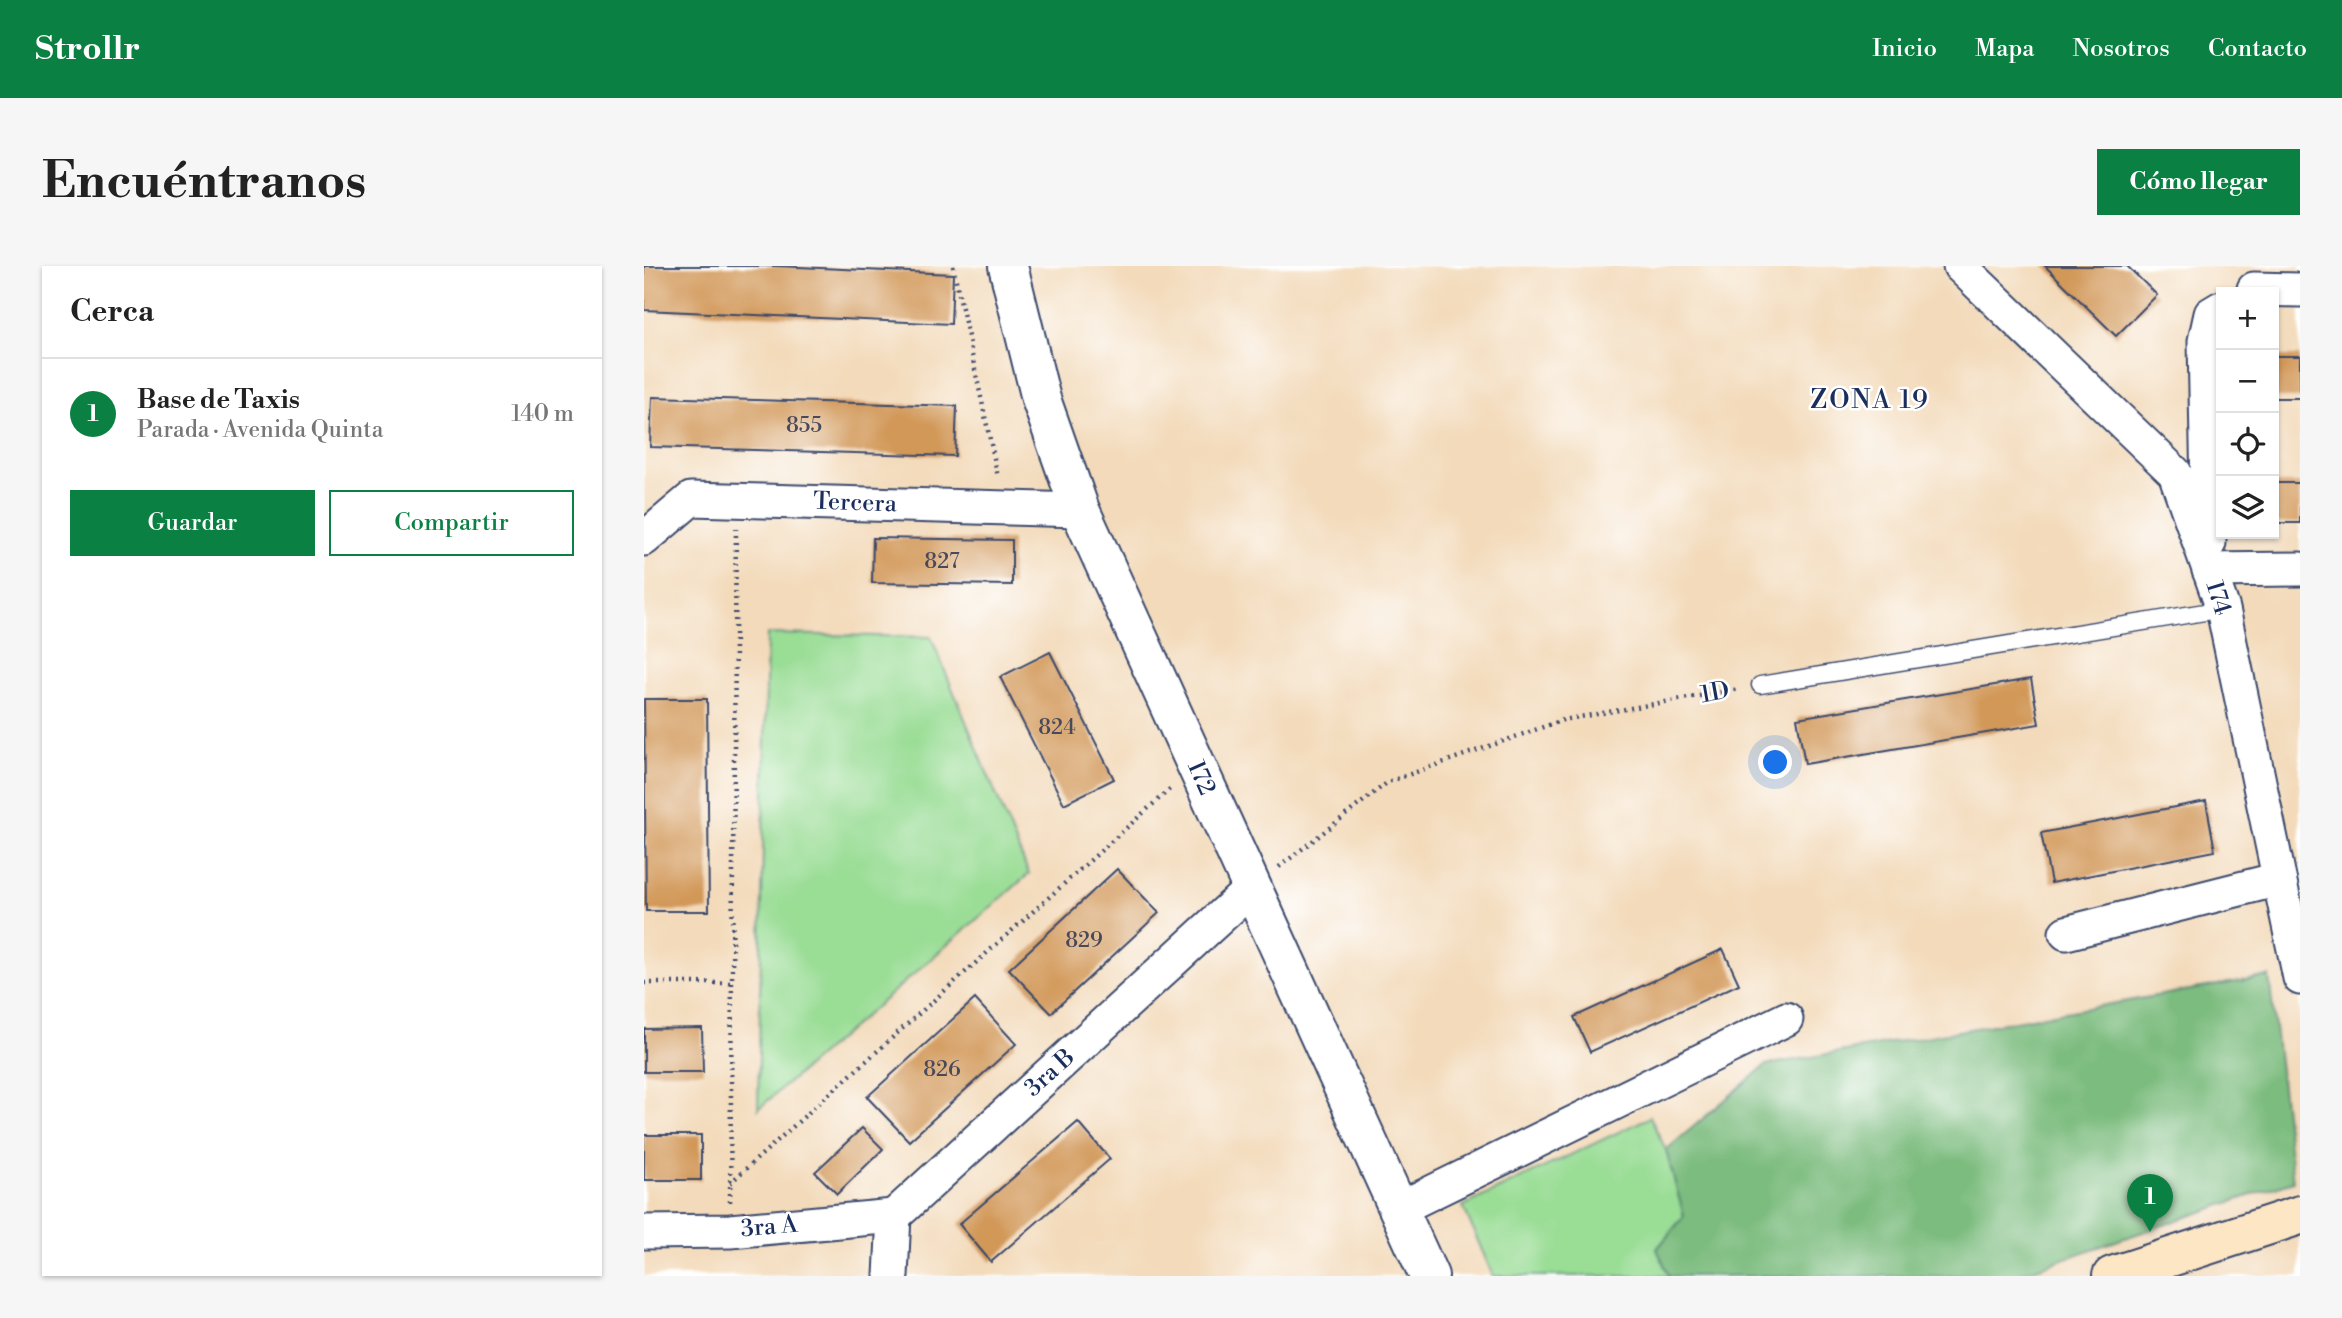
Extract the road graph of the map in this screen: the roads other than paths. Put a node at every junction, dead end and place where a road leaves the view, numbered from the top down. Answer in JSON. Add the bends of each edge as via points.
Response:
{"nodes":[{"id":1,"x":1008,"y":266,"type":"edge"},
{"id":2,"x":1960,"y":266,"type":"edge"},
{"id":3,"x":2283,"y":266,"type":"edge"},
{"id":4,"x":2256,"y":287,"type":"edge"},
{"id":5,"x":2279,"y":290,"type":"edge"},
{"id":6,"x":2300,"y":290,"type":"edge"},
{"id":7,"x":2216,"y":310,"type":"edge"},
{"id":8,"x":1080,"y":510,"type":"junction"},
{"id":9,"x":644,"y":539,"type":"edge"},
{"id":10,"x":2300,"y":569,"type":"edge"},
{"id":11,"x":2209,"y":570,"type":"junction"},
{"id":12,"x":2222,"y":609,"type":"junction"},
{"id":13,"x":1760,"y":685,"type":"road end"},
{"id":14,"x":2279,"y":879,"type":"junction"},
{"id":15,"x":1251,"y":889,"type":"junction"},
{"id":16,"x":2066,"y":933,"type":"dead end"},
{"id":17,"x":2300,"y":978,"type":"edge"},
{"id":18,"x":1786,"y":1019,"type":"dead end"},
{"id":19,"x":1398,"y":1209,"type":"junction"},
{"id":20,"x":2300,"y":1215,"type":"edge"},
{"id":21,"x":894,"y":1216,"type":"junction"},
{"id":22,"x":644,"y":1232,"type":"edge"},
{"id":23,"x":891,"y":1276,"type":"edge"},
{"id":24,"x":1429,"y":1276,"type":"edge"},
{"id":25,"x":2112,"y":1276,"type":"edge"}],
"edges":[{"from":1,"to":8,"type":"street","name":"172","via":[[1041,399]]},
{"from":2,"to":11,"type":"street","name":"174","via":[[2175,474]]},
{"from":3,"to":4,"type":"street"},
{"from":5,"to":6,"type":"street"},
{"from":7,"to":11,"type":"street","via":[[2211,314],[2205,341]]},
{"from":8,"to":9,"type":"street","name":"Tercera","via":[[691,499]]},
{"from":8,"to":15,"type":"street","name":"172"},
{"from":10,"to":11,"type":"street"},
{"from":11,"to":12,"type":"street","name":"174"},
{"from":12,"to":13,"type":"lane","name":"1D"},
{"from":12,"to":14,"type":"street","name":"174"},
{"from":14,"to":16,"type":"street"},
{"from":14,"to":17,"type":"street","name":"174"},
{"from":15,"to":19,"type":"street","name":"172"},
{"from":15,"to":21,"type":"street","name":"3ra B"},
{"from":18,"to":19,"type":"street"},
{"from":19,"to":24,"type":"street","name":"172"},
{"from":20,"to":25,"type":"main road"},
{"from":21,"to":22,"type":"street","name":"3ra A","via":[[730,1231]]},
{"from":21,"to":23,"type":"street"}]}
